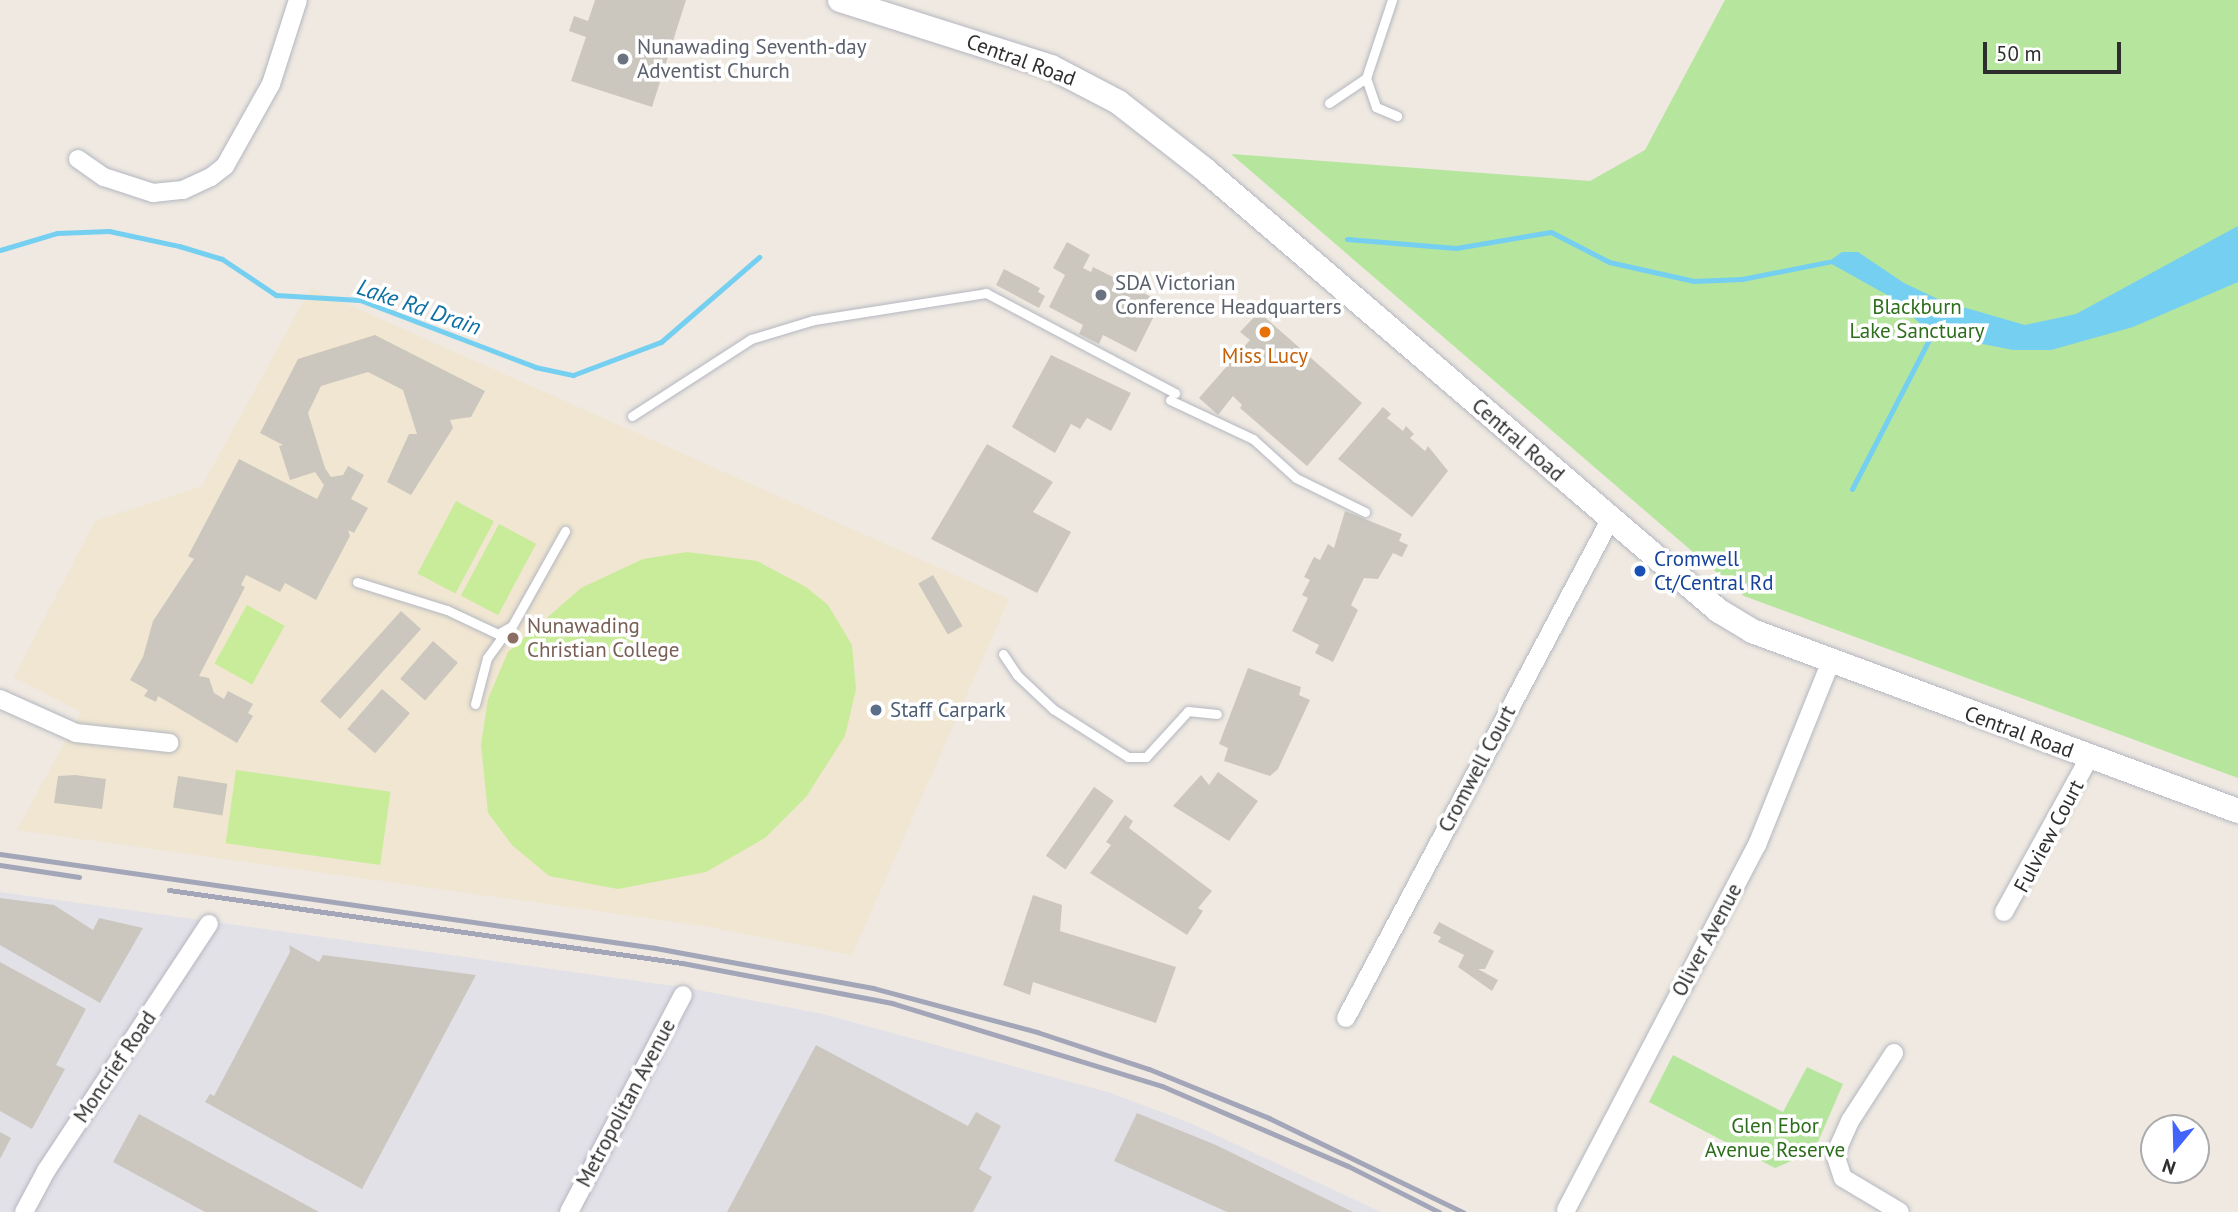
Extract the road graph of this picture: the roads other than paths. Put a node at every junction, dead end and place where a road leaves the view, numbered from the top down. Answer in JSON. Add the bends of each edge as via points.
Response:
{"nodes":[{"id":1,"x":298,"y":0,"type":"edge"},
{"id":2,"x":841,"y":0,"type":"edge"},
{"id":3,"x":1392,"y":0,"type":"edge"},
{"id":4,"x":1366,"y":78,"type":"junction"},
{"id":5,"x":1329,"y":103,"type":"dead end"},
{"id":6,"x":1397,"y":116,"type":"dead end"},
{"id":7,"x":78,"y":159,"type":"dead end"},
{"id":8,"x":632,"y":416,"type":"dead end"},
{"id":9,"x":1365,"y":512,"type":"dead end"},
{"id":10,"x":1610,"y":520,"type":"junction"},
{"id":11,"x":565,"y":531,"type":"dead end"},
{"id":12,"x":357,"y":582,"type":"dead end"},
{"id":13,"x":507,"y":630,"type":"junction"},
{"id":14,"x":1003,"y":654,"type":"dead end"},
{"id":15,"x":1830,"y":663,"type":"junction"},
{"id":16,"x":0,"y":699,"type":"edge"},
{"id":17,"x":475,"y":704,"type":"dead end"},
{"id":18,"x":1217,"y":714,"type":"dead end"},
{"id":19,"x":169,"y":743,"type":"dead end"},
{"id":20,"x":2089,"y":758,"type":"junction"},
{"id":21,"x":2238,"y":811,"type":"edge"},
{"id":22,"x":2004,"y":912,"type":"dead end"},
{"id":23,"x":209,"y":924,"type":"dead end"},
{"id":24,"x":683,"y":995,"type":"dead end"},
{"id":25,"x":1346,"y":1018,"type":"dead end"},
{"id":26,"x":1894,"y":1054,"type":"dead end"},
{"id":27,"x":1566,"y":1210,"type":"dead end"},
{"id":28,"x":24,"y":1212,"type":"edge"},
{"id":29,"x":569,"y":1212,"type":"edge"},
{"id":30,"x":1900,"y":1212,"type":"edge"}],
"edges":[{"from":1,"to":7,"type":"street","via":[[271,84],[225,166],[211,177],[183,190],[153,194],[104,177]]},
{"from":2,"to":10,"type":"street","name":"Central Road","via":[[1051,67],[1118,103],[1204,169]]},
{"from":3,"to":4,"type":"lane"},
{"from":4,"to":5,"type":"lane"},
{"from":4,"to":6,"type":"lane","via":[[1377,107]]},
{"from":8,"to":9,"type":"lane","via":[[751,339],[814,320],[986,293],[1253,439],[1296,478]]},
{"from":10,"to":15,"type":"street","name":"Central Road","via":[[1719,611],[1752,631]]},
{"from":10,"to":25,"type":"street","name":"Cromwell Court"},
{"from":11,"to":13,"type":"lane"},
{"from":12,"to":13,"type":"lane","via":[[447,610],[490,633]]},
{"from":13,"to":17,"type":"lane","via":[[487,658]]},
{"from":14,"to":18,"type":"lane","via":[[1017,675],[1053,709],[1128,757],[1146,757],[1188,711]]},
{"from":15,"to":20,"type":"street","name":"Central Road"},
{"from":15,"to":27,"type":"street","name":"Oliver Avenue","via":[[1757,845]]},
{"from":16,"to":19,"type":"street","via":[[76,733]]},
{"from":20,"to":21,"type":"street","name":"Central Road"},
{"from":20,"to":22,"type":"street","name":"Fulview Court"},
{"from":23,"to":28,"type":"street","name":"Moncrief Road","via":[[46,1171]]},
{"from":24,"to":29,"type":"street","name":"Metropolitan Avenue"},
{"from":26,"to":30,"type":"street","via":[[1850,1121],[1835,1154],[1843,1178]]}]}
